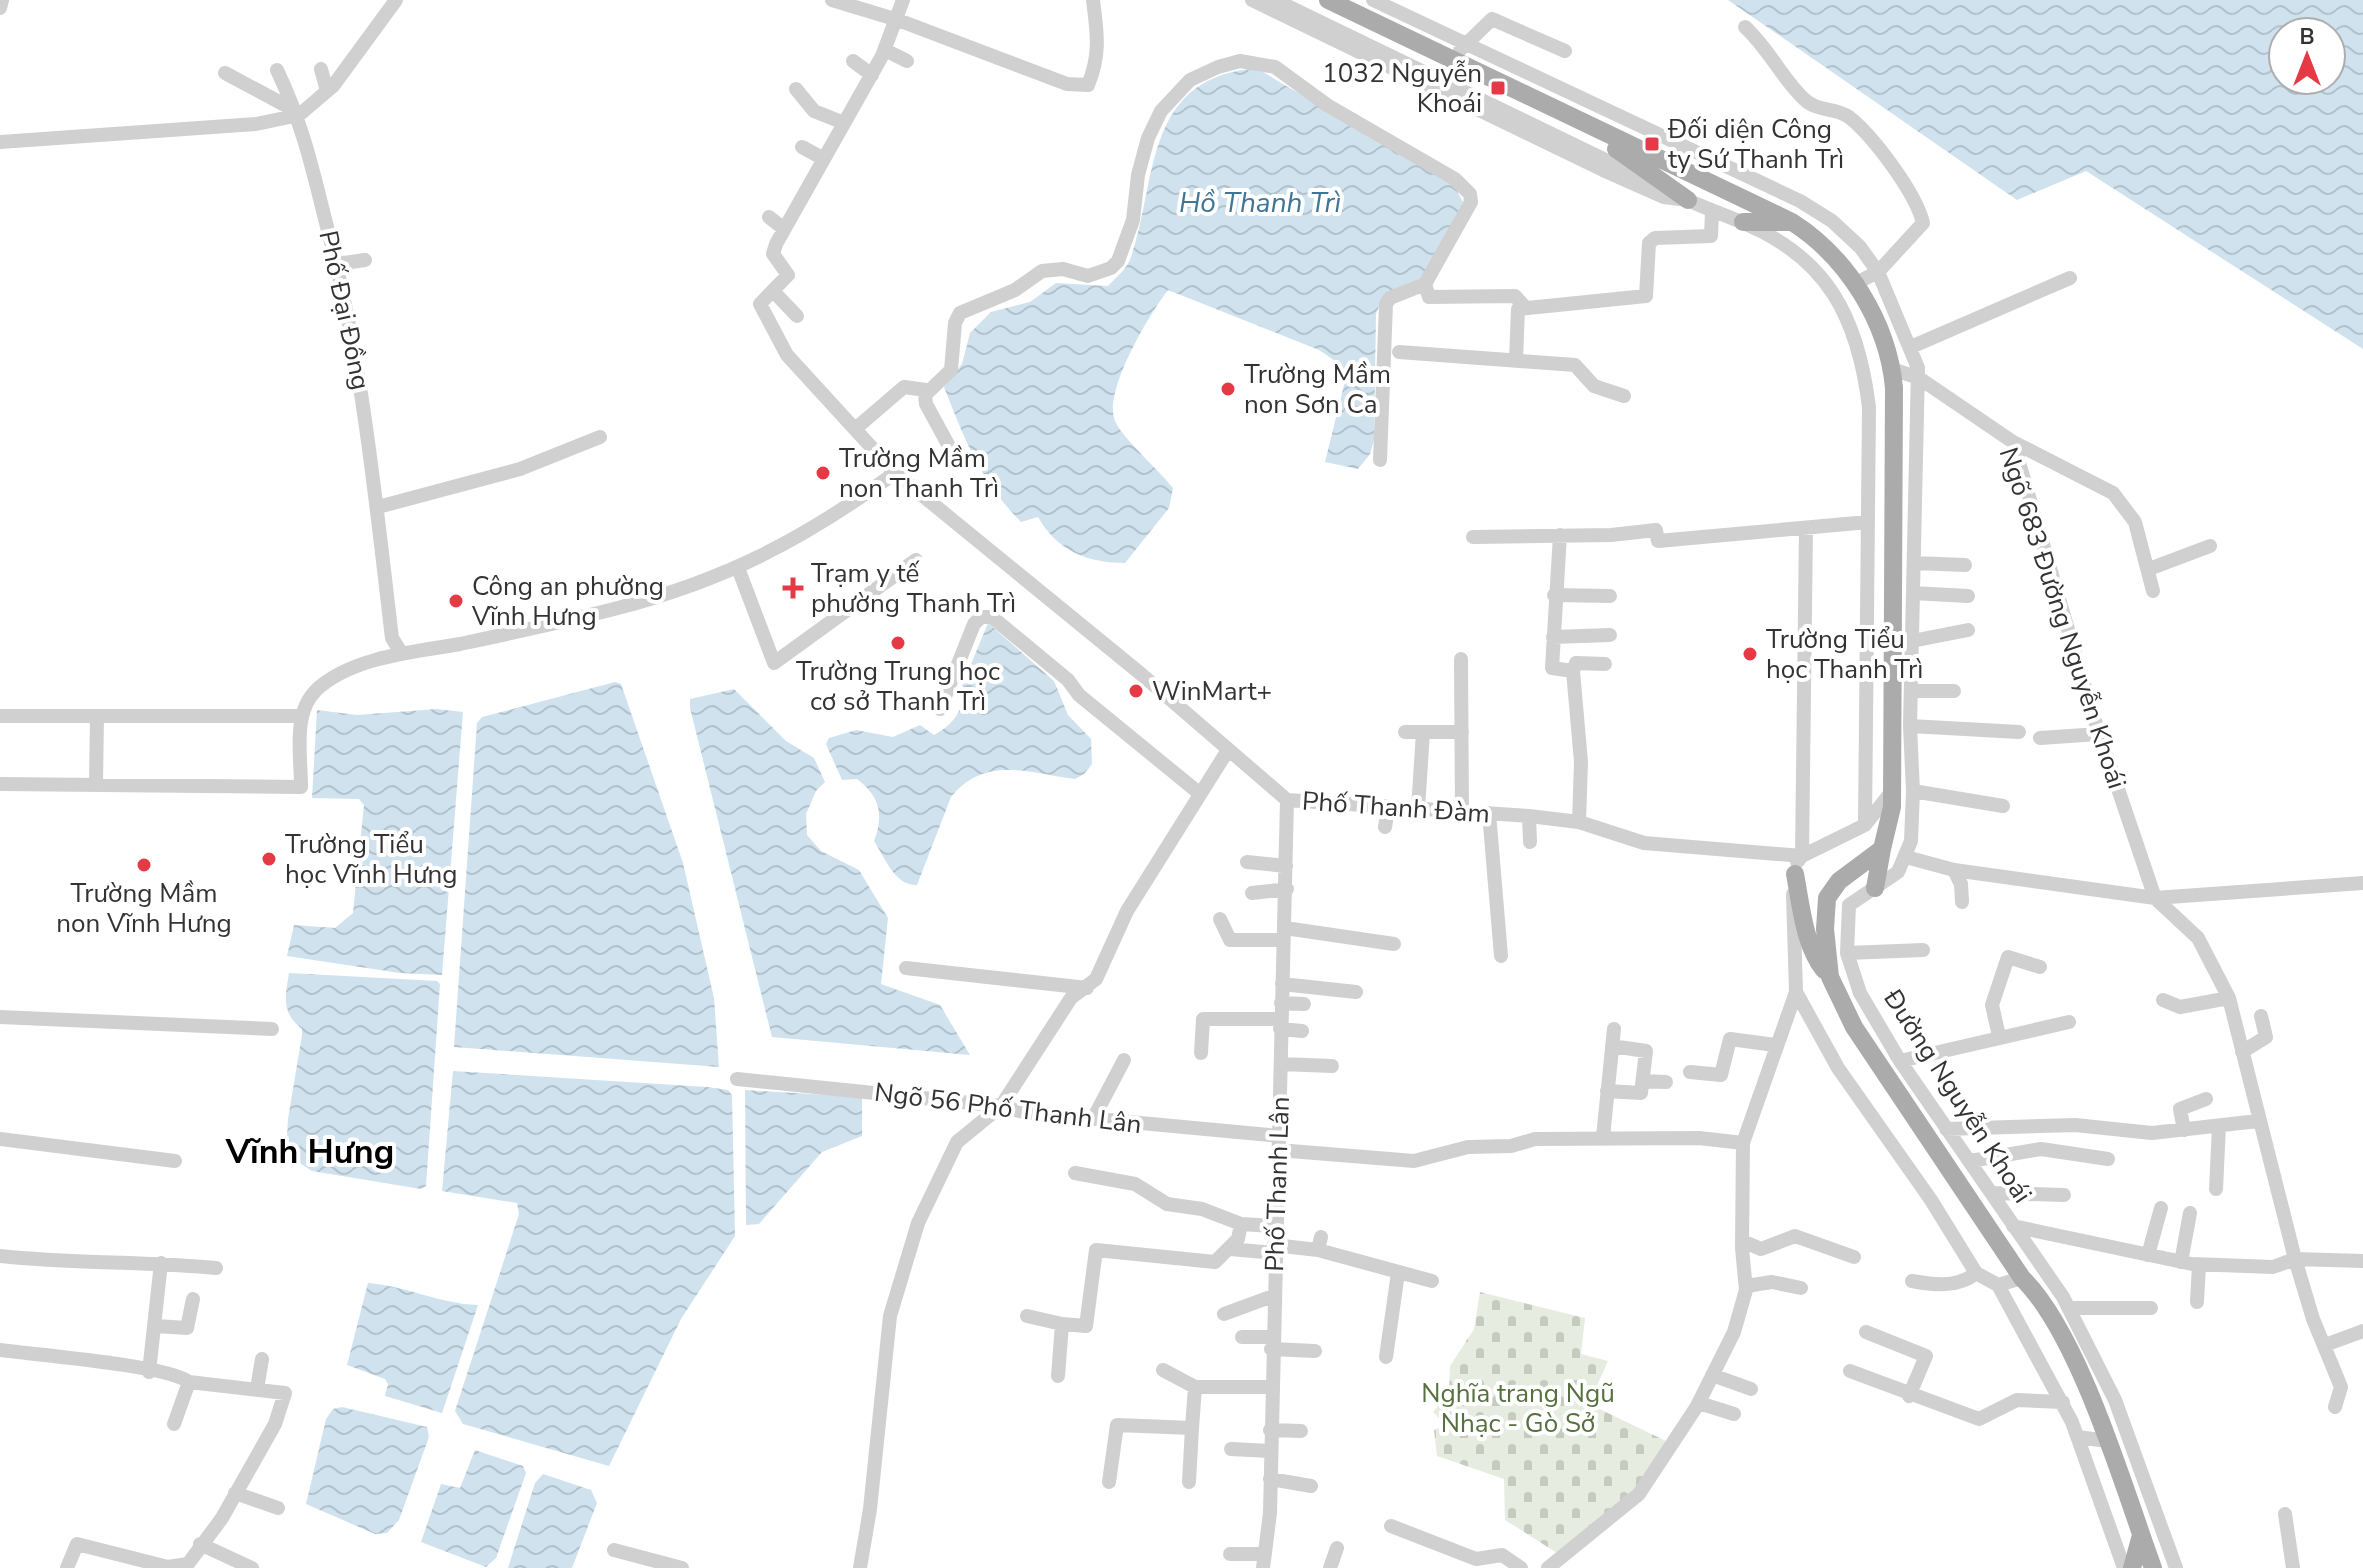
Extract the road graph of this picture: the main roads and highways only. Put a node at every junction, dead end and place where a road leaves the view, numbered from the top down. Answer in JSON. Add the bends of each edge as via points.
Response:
{"nodes":[{"id":1,"x":1328,"y":0,"type":"edge"},
{"id":2,"x":1582,"y":123,"type":"junction"},
{"id":3,"x":1688,"y":200,"type":"road end"},
{"id":4,"x":1743,"y":222,"type":"road end"},
{"id":5,"x":1792,"y":222,"type":"junction"},
{"id":6,"x":1882,"y":849,"type":"junction"},
{"id":7,"x":1795,"y":874,"type":"road end"},
{"id":8,"x":1875,"y":888,"type":"road end"},
{"id":9,"x":1830,"y":977,"type":"junction"},
{"id":10,"x":2141,"y":1535,"type":"junction"},
{"id":11,"x":2132,"y":1568,"type":"edge"},
{"id":12,"x":2153,"y":1568,"type":"edge"}],
"edges":[{"from":1,"to":2,"type":"main road"},
{"from":2,"to":3,"type":"main road"},
{"from":2,"to":5,"type":"main road"},
{"from":4,"to":5,"type":"main road"},
{"from":5,"to":6,"type":"main road","via":[[1814,236],[1856,283],[1892,369],[1892,791]]},
{"from":6,"to":8,"type":"main road"},
{"from":6,"to":9,"type":"main road","name":"Đường Nguyễn Khoái","via":[[1839,881],[1827,898]]},
{"from":7,"to":9,"type":"main road","via":[[1816,958]]},
{"from":9,"to":10,"type":"main road","name":"Đường Nguyễn Khoái","via":[[1854,1027],[2022,1278],[2039,1295],[2107,1441]]},
{"from":10,"to":11,"type":"main road"},
{"from":10,"to":12,"type":"main road","name":"Đường Nguyễn Khoái"}]}
